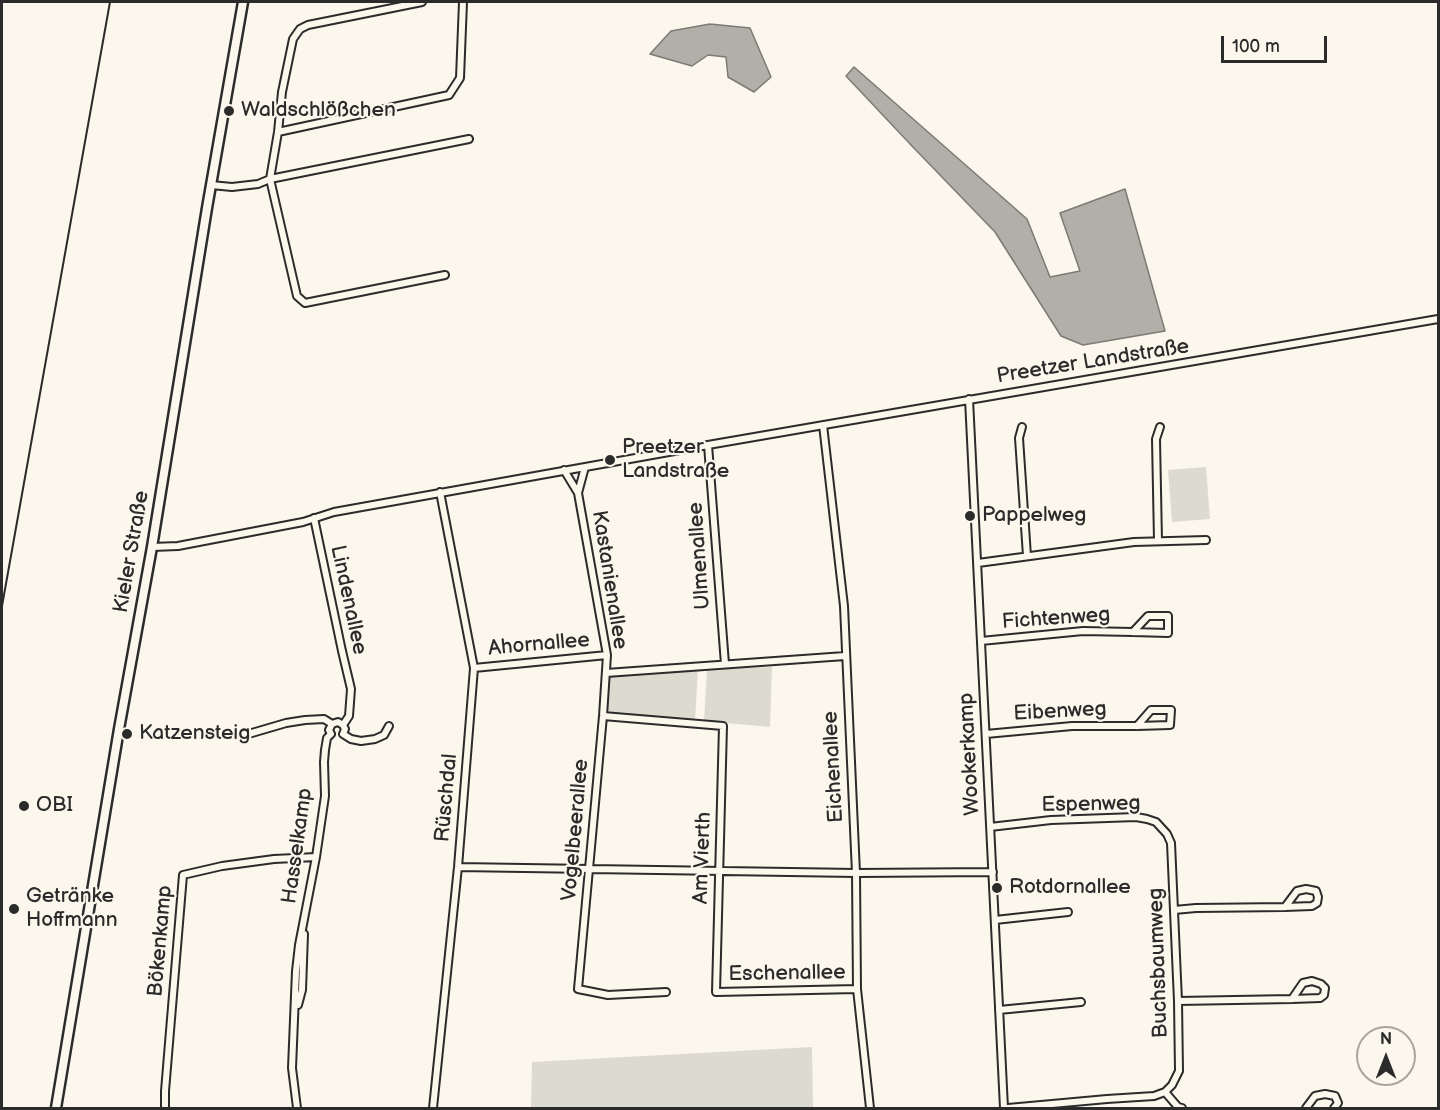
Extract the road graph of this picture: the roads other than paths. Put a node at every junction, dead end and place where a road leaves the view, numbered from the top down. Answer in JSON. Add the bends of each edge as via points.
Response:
{"nodes":[{"id":1,"x":243,"y":2,"type":"edge"},
{"id":2,"x":422,"y":2,"type":"edge"},
{"id":3,"x":463,"y":2,"type":"edge"},
{"id":4,"x":278,"y":132,"type":"junction"},
{"id":5,"x":469,"y":139,"type":"dead end"},
{"id":6,"x":270,"y":179,"type":"junction"},
{"id":7,"x":211,"y":185,"type":"junction"},
{"id":8,"x":446,"y":275,"type":"dead end"},
{"id":9,"x":1438,"y":319,"type":"edge"},
{"id":10,"x":969,"y":399,"type":"junction"},
{"id":11,"x":823,"y":425,"type":"junction"},
{"id":12,"x":1022,"y":427,"type":"dead end"},
{"id":13,"x":1160,"y":427,"type":"dead end"},
{"id":14,"x":708,"y":445,"type":"junction"},
{"id":15,"x":585,"y":467,"type":"junction"},
{"id":16,"x":564,"y":470,"type":"junction"},
{"id":17,"x":440,"y":492,"type":"junction"},
{"id":18,"x":578,"y":493,"type":"junction"},
{"id":19,"x":314,"y":518,"type":"junction"},
{"id":20,"x":1206,"y":540,"type":"dead end"},
{"id":21,"x":1158,"y":541,"type":"junction"},
{"id":22,"x":152,"y":547,"type":"junction"},
{"id":23,"x":1027,"y":556,"type":"junction"},
{"id":24,"x":978,"y":563,"type":"junction"},
{"id":25,"x":1133,"y":632,"type":"junction"},
{"id":26,"x":981,"y":641,"type":"junction"},
{"id":27,"x":607,"y":655,"type":"junction"},
{"id":28,"x":845,"y":656,"type":"junction"},
{"id":29,"x":725,"y":664,"type":"junction"},
{"id":30,"x":474,"y":668,"type":"junction"},
{"id":31,"x":606,"y":673,"type":"junction"},
{"id":32,"x":603,"y":716,"type":"junction"},
{"id":33,"x":332,"y":724,"type":"junction"},
{"id":34,"x":343,"y":725,"type":"junction"},
{"id":35,"x":389,"y":726,"type":"dead end"},
{"id":36,"x":1137,"y":726,"type":"junction"},
{"id":37,"x":232,"y":734,"type":"dead end"},
{"id":38,"x":331,"y":734,"type":"junction"},
{"id":39,"x":343,"y":734,"type":"junction"},
{"id":40,"x":986,"y":734,"type":"junction"},
{"id":41,"x":990,"y":827,"type":"junction"},
{"id":42,"x":1171,"y":854,"type":"joint"},
{"id":43,"x":316,"y":857,"type":"junction"},
{"id":44,"x":458,"y":867,"type":"junction"},
{"id":45,"x":588,"y":868,"type":"junction"},
{"id":46,"x":720,"y":871,"type":"junction"},
{"id":47,"x":993,"y":872,"type":"junction"},
{"id":48,"x":856,"y":873,"type":"junction"},
{"id":49,"x":1285,"y":907,"type":"junction"},
{"id":50,"x":1174,"y":910,"type":"junction"},
{"id":51,"x":1068,"y":912,"type":"dead end"},
{"id":52,"x":995,"y":920,"type":"junction"},
{"id":53,"x":857,"y":989,"type":"junction"},
{"id":54,"x":716,"y":992,"type":"joint"},
{"id":55,"x":666,"y":993,"type":"dead end"},
{"id":56,"x":1292,"y":999,"type":"junction"},
{"id":57,"x":1178,"y":1001,"type":"junction"},
{"id":58,"x":1081,"y":1002,"type":"dead end"},
{"id":59,"x":999,"y":1010,"type":"junction"},
{"id":60,"x":1165,"y":1092,"type":"junction"},
{"id":61,"x":56,"y":1108,"type":"edge"},
{"id":62,"x":165,"y":1108,"type":"edge"},
{"id":63,"x":297,"y":1108,"type":"edge"},
{"id":64,"x":434,"y":1108,"type":"edge"},
{"id":65,"x":870,"y":1108,"type":"edge"},
{"id":66,"x":1006,"y":1108,"type":"edge"},
{"id":67,"x":1182,"y":1108,"type":"edge"},
{"id":68,"x":1306,"y":1108,"type":"edge"},
{"id":69,"x":1334,"y":1108,"type":"edge"}],
"edges":[{"from":1,"to":7,"type":"main road","name":"Kieler Straße"},
{"from":2,"to":4,"type":"street","via":[[300,29],[293,39],[286,70]]},
{"from":3,"to":4,"type":"street","via":[[460,78],[449,95]]},
{"from":4,"to":6,"type":"street"},
{"from":5,"to":6,"type":"street"},
{"from":6,"to":7,"type":"street","via":[[232,187]]},
{"from":6,"to":8,"type":"street","via":[[297,296],[305,303]]},
{"from":7,"to":22,"type":"main road","name":"Kieler Straße"},
{"from":9,"to":10,"type":"street","name":"Preetzer Landstraße"},
{"from":10,"to":11,"type":"street","name":"Preetzer Landstraße"},
{"from":10,"to":24,"type":"street","name":"Wookerkamp"},
{"from":11,"to":14,"type":"street","name":"Preetzer Landstraße"},
{"from":11,"to":28,"type":"street","name":"Eichenallee","via":[[844,606]]},
{"from":12,"to":23,"type":"street","via":[[1019,438]]},
{"from":13,"to":21,"type":"street","via":[[1156,439]]},
{"from":14,"to":15,"type":"street","name":"Preetzer Landstraße"},
{"from":14,"to":29,"type":"street","name":"Ulmenallee"},
{"from":15,"to":16,"type":"street","name":"Preetzer Landstraße"},
{"from":15,"to":18,"type":"street","name":"Kastanienallee"},
{"from":16,"to":17,"type":"street","name":"Preetzer Landstraße"},
{"from":16,"to":18,"type":"street","name":"Kastanienallee"},
{"from":17,"to":19,"type":"street","name":"Preetzer Landstraße"},
{"from":17,"to":30,"type":"street","name":"Rüschdal"},
{"from":18,"to":27,"type":"street","name":"Kastanienallee"},
{"from":19,"to":22,"type":"street","name":"Preetzer Landstraße","via":[[178,546]]},
{"from":19,"to":34,"type":"street","name":"Lindenallee","via":[[351,689],[350,716]]},
{"from":20,"to":21,"type":"street"},
{"from":21,"to":23,"type":"street"},
{"from":22,"to":61,"type":"main road","name":"Kieler Straße"},
{"from":23,"to":24,"type":"street"},
{"from":24,"to":26,"type":"street","name":"Wookerkamp"},
{"from":25,"to":25,"type":"street","name":"Fichtenweg","via":[[1168,633],[1168,616],[1148,616]]},
{"from":25,"to":26,"type":"street","name":"Fichtenweg","via":[[1083,631]]},
{"from":26,"to":40,"type":"street","name":"Wookerkamp"},
{"from":27,"to":30,"type":"street","name":"Ahornallee"},
{"from":27,"to":31,"type":"street","name":"Kastanienallee"},
{"from":28,"to":29,"type":"street"},
{"from":28,"to":48,"type":"street","name":"Eichenallee"},
{"from":29,"to":31,"type":"street"},
{"from":30,"to":44,"type":"street","name":"Rüschdal"},
{"from":31,"to":32,"type":"street","name":"Vogelbeerallee"},
{"from":32,"to":45,"type":"street","name":"Vogelbeerallee"},
{"from":32,"to":46,"type":"street","name":"Am Vierth","via":[[723,726]]},
{"from":33,"to":34,"type":"street"},
{"from":33,"to":37,"type":"street","via":[[324,719],[305,720],[245,735]]},
{"from":33,"to":38,"type":"street"},
{"from":34,"to":39,"type":"street"},
{"from":35,"to":39,"type":"street","via":[[384,735],[375,739],[351,740]]},
{"from":36,"to":36,"type":"street","name":"Eibenweg","via":[[1170,725],[1171,710],[1151,710]]},
{"from":36,"to":40,"type":"street","name":"Eibenweg","via":[[1072,726]]},
{"from":38,"to":39,"type":"street"},
{"from":38,"to":43,"type":"street","name":"Hasselkamp","via":[[325,750],[325,796]]},
{"from":40,"to":41,"type":"street","name":"Wookerkamp"},
{"from":41,"to":42,"type":"street","name":"Espenweg","via":[[1051,820],[1148,819],[1167,834]]},
{"from":41,"to":47,"type":"street","name":"Wookerkamp"},
{"from":42,"to":50,"type":"street","name":"Buchsbaumweg"},
{"from":43,"to":62,"type":"street","name":"Bökenkamp","via":[[232,865],[183,876]]},
{"from":43,"to":63,"type":"street","name":"Hasselkamp","via":[[296,971],[292,1068]]},
{"from":44,"to":45,"type":"street"},
{"from":44,"to":64,"type":"street","name":"Rüschdal"},
{"from":45,"to":46,"type":"street"},
{"from":45,"to":55,"type":"street","name":"Vogelbeerallee","via":[[578,989],[608,995]]},
{"from":46,"to":48,"type":"street"},
{"from":46,"to":54,"type":"street","name":"Am Vierth"},
{"from":47,"to":48,"type":"street"},
{"from":47,"to":52,"type":"street","name":"Wookerkamp"},
{"from":48,"to":53,"type":"street","name":"Eichenallee"},
{"from":49,"to":49,"type":"street","via":[[1312,906],[1317,903],[1316,891],[1297,891]]},
{"from":49,"to":50,"type":"street"},
{"from":50,"to":57,"type":"street","name":"Buchsbaumweg"},
{"from":51,"to":52,"type":"street"},
{"from":52,"to":59,"type":"street","name":"Wookerkamp"},
{"from":53,"to":54,"type":"street","name":"Eschenallee"},
{"from":53,"to":65,"type":"street","name":"Eichenallee"},
{"from":56,"to":56,"type":"street","via":[[1320,998],[1325,988],[1312,981],[1303,983]]},
{"from":56,"to":57,"type":"street"},
{"from":57,"to":60,"type":"street","name":"Buchsbaumweg","via":[[1179,1071]]},
{"from":58,"to":59,"type":"street"},
{"from":59,"to":66,"type":"street","name":"Wookerkamp"},
{"from":60,"to":66,"type":"street"},
{"from":60,"to":67,"type":"street"},
{"from":68,"to":69,"type":"street","via":[[1315,1096],[1325,1094],[1335,1096],[1338,1103]]}]}
